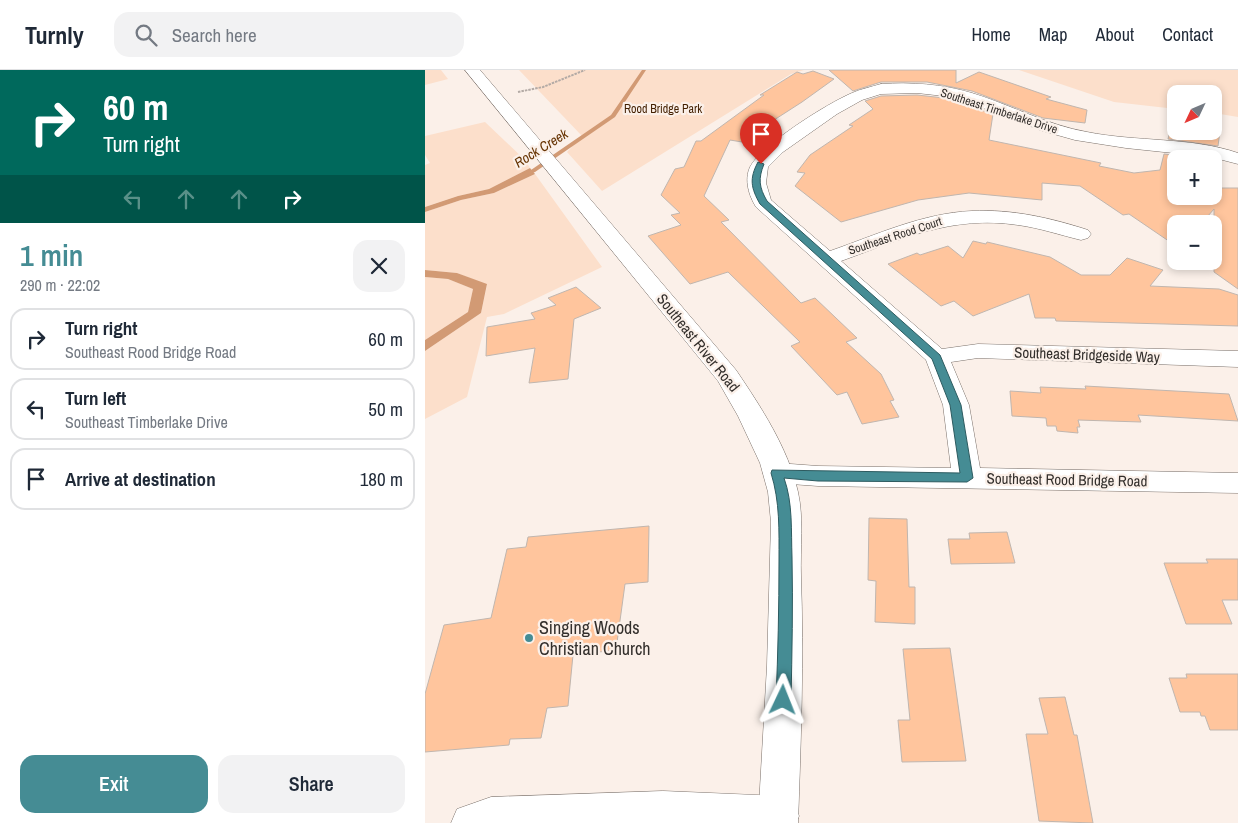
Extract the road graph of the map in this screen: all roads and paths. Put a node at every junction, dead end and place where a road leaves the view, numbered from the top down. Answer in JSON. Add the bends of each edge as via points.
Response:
{"nodes":[{"id":1,"x":472,"y":70,"type":"edge"},
{"id":2,"x":585,"y":70,"type":"edge"},
{"id":3,"x":513,"y":85,"type":"dead end"},
{"id":4,"x":1238,"y":158,"type":"edge"},
{"id":5,"x":1081,"y":234,"type":"dead end"},
{"id":6,"x":828,"y":259,"type":"junction"},
{"id":7,"x":937,"y":357,"type":"junction"},
{"id":8,"x":1238,"y":360,"type":"edge"},
{"id":9,"x":777,"y":473,"type":"junction"},
{"id":10,"x":967,"y":478,"type":"junction"},
{"id":11,"x":1238,"y":483,"type":"edge"},
{"id":12,"x":778,"y":819,"type":"edge"},
{"id":13,"x":471,"y":823,"type":"edge"}],
"edges":[{"from":1,"to":9,"type":"street","name":"Southeast River Road","via":[[727,376],[750,412]]},
{"from":2,"to":3,"type":"path","via":[[534,90],[519,93]]},
{"from":4,"to":6,"type":"street","name":"Southeast Timberlake Drive","via":[[1198,150],[1125,144],[1063,132],[954,93],[930,89],[879,90],[857,95],[779,147],[761,164],[755,178],[763,203]]},
{"from":5,"to":6,"type":"street","name":"Southeast Rood Court","via":[[1011,218],[958,218],[937,221]]},
{"from":6,"to":7,"type":"street","name":"Southeast Timberlake Drive"},
{"from":7,"to":8,"type":"street","name":"Southeast Bridgeside Way","via":[[978,351]]},
{"from":7,"to":10,"type":"street","name":"Southeast Timberlake Drive","via":[[956,405]]},
{"from":9,"to":10,"type":"street","name":"Southeast Rood Bridge Road"},
{"from":9,"to":12,"type":"street","name":"Southeast River Road","via":[[785,511],[786,622]]},
{"from":10,"to":11,"type":"street","name":"Southeast Rood Bridge Road"},
{"from":12,"to":13,"type":"street","via":[[663,811],[491,817]]}]}
